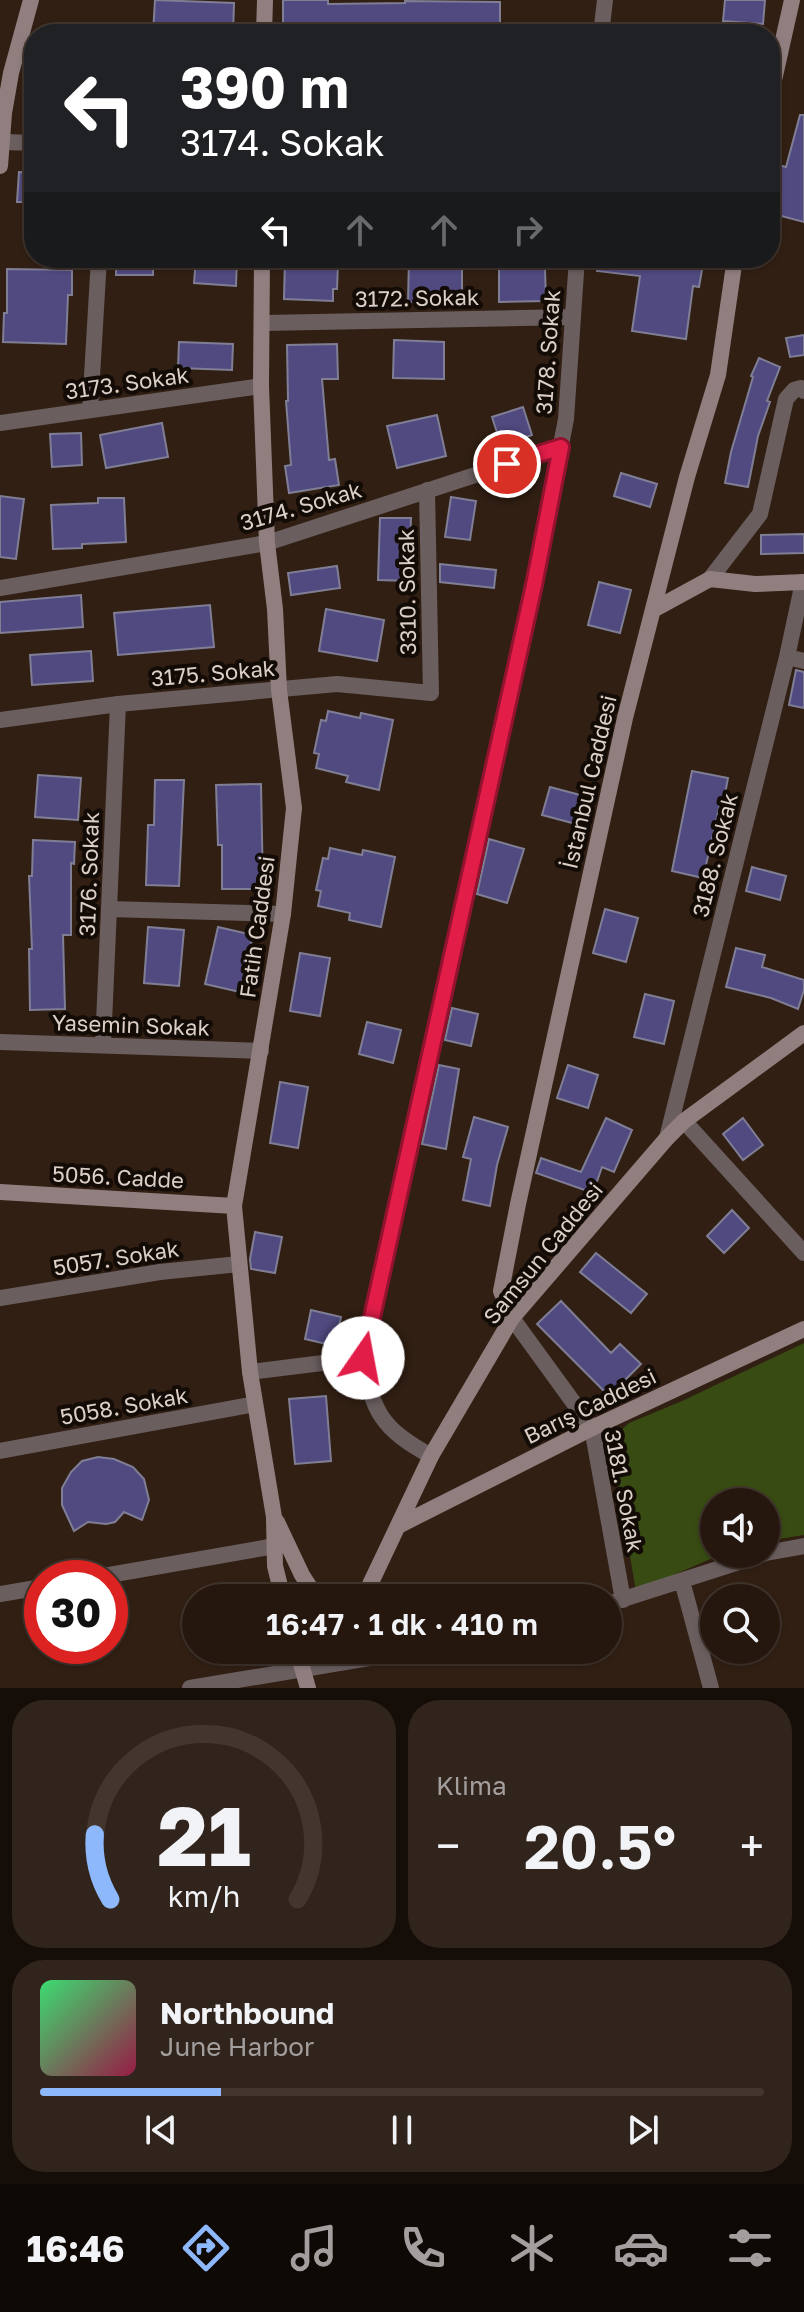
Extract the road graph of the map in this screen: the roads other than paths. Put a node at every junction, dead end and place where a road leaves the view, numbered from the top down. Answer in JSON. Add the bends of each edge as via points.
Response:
{"nodes":[{"id":1,"x":31,"y":0,"type":"edge"},
{"id":2,"x":265,"y":0,"type":"edge"},
{"id":3,"x":605,"y":0,"type":"edge"},
{"id":4,"x":792,"y":0,"type":"edge"},
{"id":5,"x":24,"y":24,"type":"edge"},
{"id":6,"x":264,"y":24,"type":"edge"},
{"id":7,"x":602,"y":24,"type":"edge"},
{"id":8,"x":24,"y":26,"type":"edge"},
{"id":9,"x":780,"y":53,"type":"edge"},
{"id":10,"x":3,"y":142,"type":"junction"},
{"id":11,"x":24,"y":143,"type":"edge"},
{"id":12,"x":0,"y":166,"type":"edge"},
{"id":13,"x":98,"y":268,"type":"edge"},
{"id":14,"x":262,"y":268,"type":"edge"},
{"id":15,"x":576,"y":268,"type":"edge"},
{"id":16,"x":734,"y":268,"type":"edge"},
{"id":17,"x":572,"y":317,"type":"junction"},
{"id":18,"x":263,"y":323,"type":"junction"},
{"id":19,"x":261,"y":386,"type":"junction"},
{"id":20,"x":804,"y":391,"type":"edge"},
{"id":21,"x":90,"y":410,"type":"junction"},
{"id":22,"x":0,"y":423,"type":"edge"},
{"id":23,"x":561,"y":447,"type":"junction"},
{"id":24,"x":427,"y":490,"type":"junction"},
{"id":25,"x":267,"y":543,"type":"junction"},
{"id":26,"x":710,"y":579,"type":"junction"},
{"id":27,"x":804,"y":582,"type":"edge"},
{"id":28,"x":0,"y":588,"type":"edge"},
{"id":29,"x":653,"y":610,"type":"junction"},
{"id":30,"x":787,"y":657,"type":"junction"},
{"id":31,"x":804,"y":661,"type":"edge"},
{"id":32,"x":279,"y":690,"type":"junction"},
{"id":33,"x":431,"y":693,"type":"joint"},
{"id":34,"x":118,"y":704,"type":"junction"},
{"id":35,"x":0,"y":720,"type":"edge"},
{"id":36,"x":109,"y":909,"type":"junction"},
{"id":37,"x":283,"y":914,"type":"junction"},
{"id":38,"x":804,"y":1033,"type":"edge"},
{"id":39,"x":0,"y":1042,"type":"edge"},
{"id":40,"x":103,"y":1045,"type":"junction"},
{"id":41,"x":261,"y":1051,"type":"junction"},
{"id":42,"x":684,"y":1121,"type":"junction"},
{"id":43,"x":667,"y":1138,"type":"junction"},
{"id":44,"x":0,"y":1192,"type":"edge"},
{"id":45,"x":234,"y":1206,"type":"junction"},
{"id":46,"x":804,"y":1253,"type":"edge"},
{"id":47,"x":239,"y":1264,"type":"junction"},
{"id":48,"x":0,"y":1298,"type":"edge"},
{"id":49,"x":512,"y":1318,"type":"junction"},
{"id":50,"x":804,"y":1329,"type":"edge"},
{"id":51,"x":363,"y":1358,"type":"junction"},
{"id":52,"x":250,"y":1372,"type":"junction"},
{"id":53,"x":255,"y":1404,"type":"junction"},
{"id":54,"x":592,"y":1428,"type":"junction"},
{"id":55,"x":0,"y":1451,"type":"edge"},
{"id":56,"x":431,"y":1456,"type":"junction"},
{"id":57,"x":274,"y":1517,"type":"junction"},
{"id":58,"x":398,"y":1526,"type":"junction"},
{"id":59,"x":275,"y":1546,"type":"junction"},
{"id":60,"x":804,"y":1546,"type":"edge"},
{"id":61,"x":780,"y":1551,"type":"edge"},
{"id":62,"x":722,"y":1568,"type":"edge"},
{"id":63,"x":128,"y":1572,"type":"edge"},
{"id":64,"x":682,"y":1581,"type":"junction"},
{"id":65,"x":280,"y":1584,"type":"edge"},
{"id":66,"x":308,"y":1584,"type":"edge"},
{"id":67,"x":370,"y":1584,"type":"edge"},
{"id":68,"x":613,"y":1584,"type":"edge"},
{"id":69,"x":24,"y":1590,"type":"edge"},
{"id":70,"x":0,"y":1594,"type":"edge"},
{"id":71,"x":622,"y":1600,"type":"edge"},
{"id":72,"x":301,"y":1664,"type":"edge"},
{"id":73,"x":328,"y":1664,"type":"edge"},
{"id":74,"x":302,"y":1668,"type":"junction"},
{"id":75,"x":190,"y":1688,"type":"edge"},
{"id":76,"x":308,"y":1688,"type":"edge"},
{"id":77,"x":711,"y":1688,"type":"edge"}],
"edges":[{"from":1,"to":5,"type":"street"},
{"from":2,"to":6,"type":"street"},
{"from":3,"to":7,"type":"street"},
{"from":4,"to":9,"type":"street"},
{"from":8,"to":10,"type":"street","via":[[11,73]]},
{"from":10,"to":11,"type":"street"},
{"from":10,"to":12,"type":"street"},
{"from":13,"to":21,"type":"street"},
{"from":14,"to":18,"type":"street","name":"Fatih Caddesi"},
{"from":15,"to":17,"type":"street","name":"3178. Sokak"},
{"from":16,"to":29,"type":"street","name":"İstanbul Caddesi","via":[[718,375]]},
{"from":17,"to":18,"type":"street","name":"3172. Sokak"},
{"from":17,"to":23,"type":"street","name":"3178. Sokak"},
{"from":18,"to":19,"type":"street","name":"Fatih Caddesi"},
{"from":19,"to":21,"type":"street","name":"3173. Sokak"},
{"from":19,"to":25,"type":"street","name":"Fatih Caddesi"},
{"from":20,"to":26,"type":"street","via":[[794,390],[786,399],[760,514]]},
{"from":21,"to":22,"type":"street","name":"3173. Sokak"},
{"from":23,"to":24,"type":"street","name":"3174. Sokak"},
{"from":23,"to":51,"type":"street","name":"3178. Sokak"},
{"from":24,"to":25,"type":"street","name":"3174. Sokak"},
{"from":24,"to":33,"type":"street","name":"3310. Sokak"},
{"from":25,"to":28,"type":"street","name":"3174. Sokak"},
{"from":25,"to":32,"type":"street","name":"Fatih Caddesi"},
{"from":26,"to":27,"type":"street"},
{"from":26,"to":29,"type":"street"},
{"from":27,"to":30,"type":"street","name":"3188. Sokak"},
{"from":29,"to":49,"type":"street","name":"İstanbul Caddesi","via":[[518,1204],[501,1291]]},
{"from":30,"to":31,"type":"street"},
{"from":30,"to":43,"type":"street","name":"3188. Sokak"},
{"from":32,"to":33,"type":"street","name":"3175. Sokak","via":[[337,684]]},
{"from":32,"to":34,"type":"street","name":"3175. Sokak"},
{"from":32,"to":37,"type":"street","name":"Fatih Caddesi","via":[[294,808]]},
{"from":34,"to":35,"type":"street","name":"3175. Sokak"},
{"from":34,"to":36,"type":"street","name":"3176. Sokak"},
{"from":36,"to":37,"type":"street"},
{"from":36,"to":40,"type":"street","name":"3176. Sokak"},
{"from":37,"to":41,"type":"street","name":"Fatih Caddesi"},
{"from":38,"to":42,"type":"street","name":"Samsun Caddesi"},
{"from":39,"to":40,"type":"street","name":"Yasemin Sokak"},
{"from":40,"to":41,"type":"street","name":"Yasemin Sokak"},
{"from":41,"to":45,"type":"street","name":"Fatih Caddesi"},
{"from":42,"to":43,"type":"street","name":"Samsun Caddesi"},
{"from":42,"to":46,"type":"street"},
{"from":43,"to":49,"type":"street","name":"Samsun Caddesi"},
{"from":44,"to":45,"type":"street","name":"5056. Cadde"},
{"from":45,"to":47,"type":"street","name":"Fatih Caddesi"},
{"from":47,"to":48,"type":"street","name":"5057. Sokak"},
{"from":47,"to":52,"type":"street","name":"Fatih Caddesi"},
{"from":49,"to":54,"type":"street","name":"3181. Sokak"},
{"from":49,"to":56,"type":"street","name":"Samsun Caddesi"},
{"from":50,"to":54,"type":"street","name":"Barış Caddesi"},
{"from":51,"to":52,"type":"street"},
{"from":51,"to":56,"type":"street","name":"3178. Sokak","via":[[373,1405],[386,1426]]},
{"from":52,"to":53,"type":"street","name":"Fatih Caddesi"},
{"from":53,"to":55,"type":"street","name":"5058. Sokak"},
{"from":53,"to":57,"type":"street","name":"Fatih Caddesi"},
{"from":54,"to":58,"type":"street","name":"Barış Caddesi"},
{"from":54,"to":68,"type":"street","name":"3181. Sokak"},
{"from":56,"to":58,"type":"street","name":"Samsun Caddesi"},
{"from":57,"to":59,"type":"street","name":"Fatih Caddesi"},
{"from":57,"to":66,"type":"street"},
{"from":58,"to":67,"type":"street","name":"Samsun Caddesi"},
{"from":59,"to":63,"type":"street"},
{"from":59,"to":65,"type":"street","name":"Fatih Caddesi"},
{"from":60,"to":61,"type":"street"},
{"from":62,"to":64,"type":"street"},
{"from":64,"to":71,"type":"street"},
{"from":64,"to":77,"type":"street"},
{"from":69,"to":70,"type":"street"},
{"from":72,"to":74,"type":"street"},
{"from":73,"to":74,"type":"street"},
{"from":74,"to":75,"type":"street"},
{"from":74,"to":76,"type":"street"}]}
